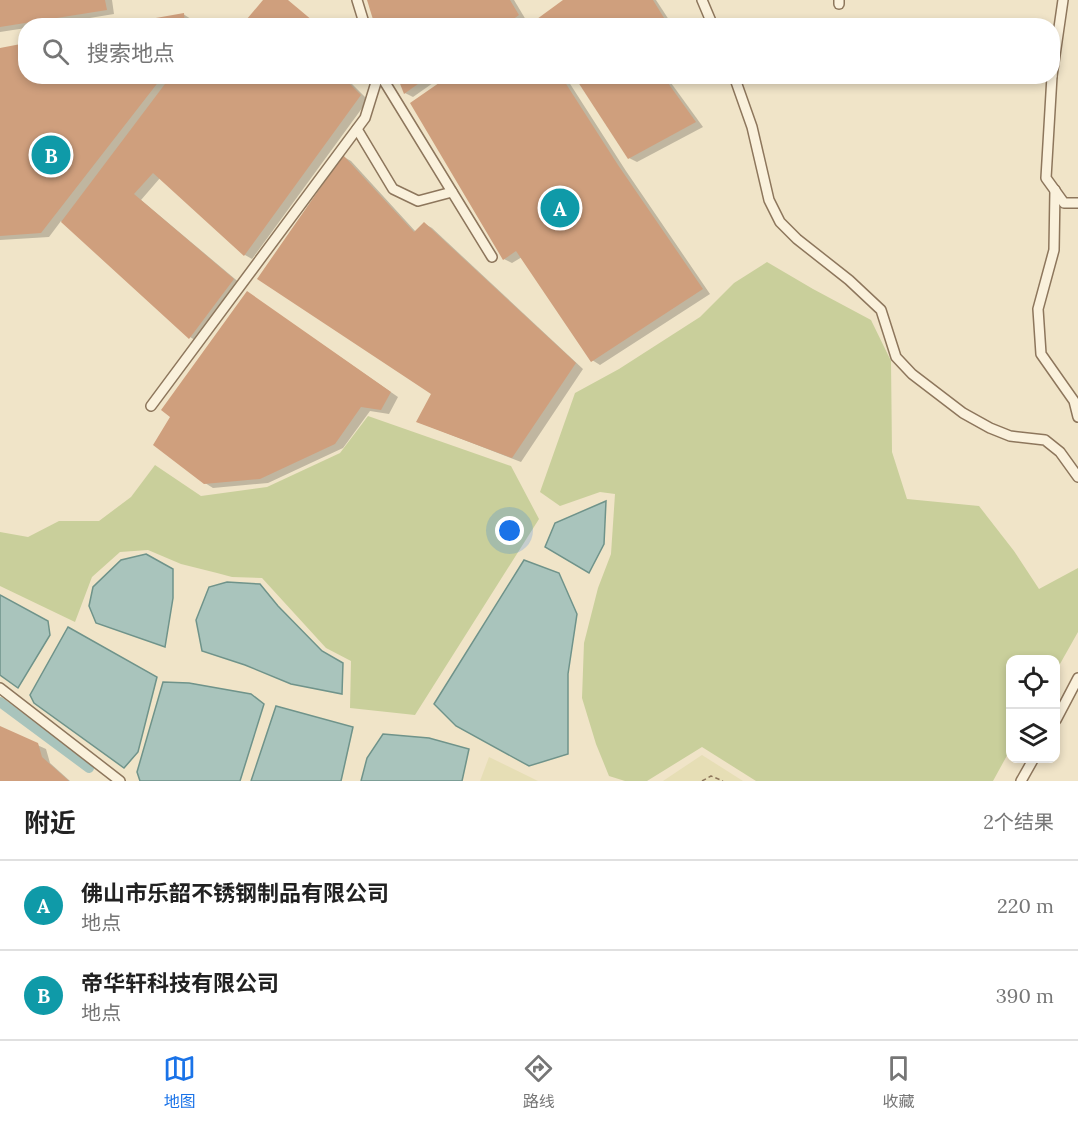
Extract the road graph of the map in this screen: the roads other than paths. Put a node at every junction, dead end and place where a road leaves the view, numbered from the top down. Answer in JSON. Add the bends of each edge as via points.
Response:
{"nodes":[{"id":1,"x":357,"y":0,"type":"edge"},
{"id":2,"x":702,"y":0,"type":"edge"},
{"id":3,"x":1063,"y":0,"type":"edge"},
{"id":4,"x":363,"y":18,"type":"edge"},
{"id":5,"x":710,"y":18,"type":"edge"},
{"id":6,"x":1060,"y":21,"type":"edge"},
{"id":7,"x":377,"y":84,"type":"edge"},
{"id":8,"x":385,"y":84,"type":"edge"},
{"id":9,"x":737,"y":84,"type":"edge"},
{"id":10,"x":1052,"y":84,"type":"edge"},
{"id":11,"x":357,"y":129,"type":"junction"},
{"id":12,"x":1055,"y":190,"type":"junction"},
{"id":13,"x":452,"y":192,"type":"junction"},
{"id":14,"x":1078,"y":203,"type":"edge"},
{"id":15,"x":492,"y":257,"type":"dead end"},
{"id":16,"x":151,"y":406,"type":"dead end"},
{"id":17,"x":1078,"y":417,"type":"edge"},
{"id":18,"x":1078,"y":477,"type":"edge"},
{"id":19,"x":1078,"y":678,"type":"edge"},
{"id":20,"x":0,"y":688,"type":"edge"},
{"id":21,"x":1060,"y":712,"type":"edge"},
{"id":22,"x":1032,"y":763,"type":"edge"},
{"id":23,"x":120,"y":781,"type":"edge"},
{"id":24,"x":1021,"y":781,"type":"edge"}],
"edges":[{"from":1,"to":4,"type":"street"},
{"from":2,"to":5,"type":"street"},
{"from":3,"to":6,"type":"street"},
{"from":7,"to":11,"type":"street"},
{"from":8,"to":13,"type":"street"},
{"from":9,"to":18,"type":"street","via":[[752,127],[769,200],[780,222],[881,310],[896,357],[912,374],[990,428],[1010,436],[1045,440],[1060,452]]},
{"from":10,"to":12,"type":"street","via":[[1046,178]]},
{"from":11,"to":13,"type":"street","via":[[393,189],[418,201]]},
{"from":11,"to":16,"type":"street"},
{"from":12,"to":14,"type":"street","via":[[1064,203]]},
{"from":12,"to":17,"type":"street","via":[[1054,250],[1038,309],[1041,354],[1074,400]]},
{"from":13,"to":15,"type":"street"},
{"from":19,"to":21,"type":"street"},
{"from":20,"to":23,"type":"street"},
{"from":22,"to":24,"type":"street"}]}
